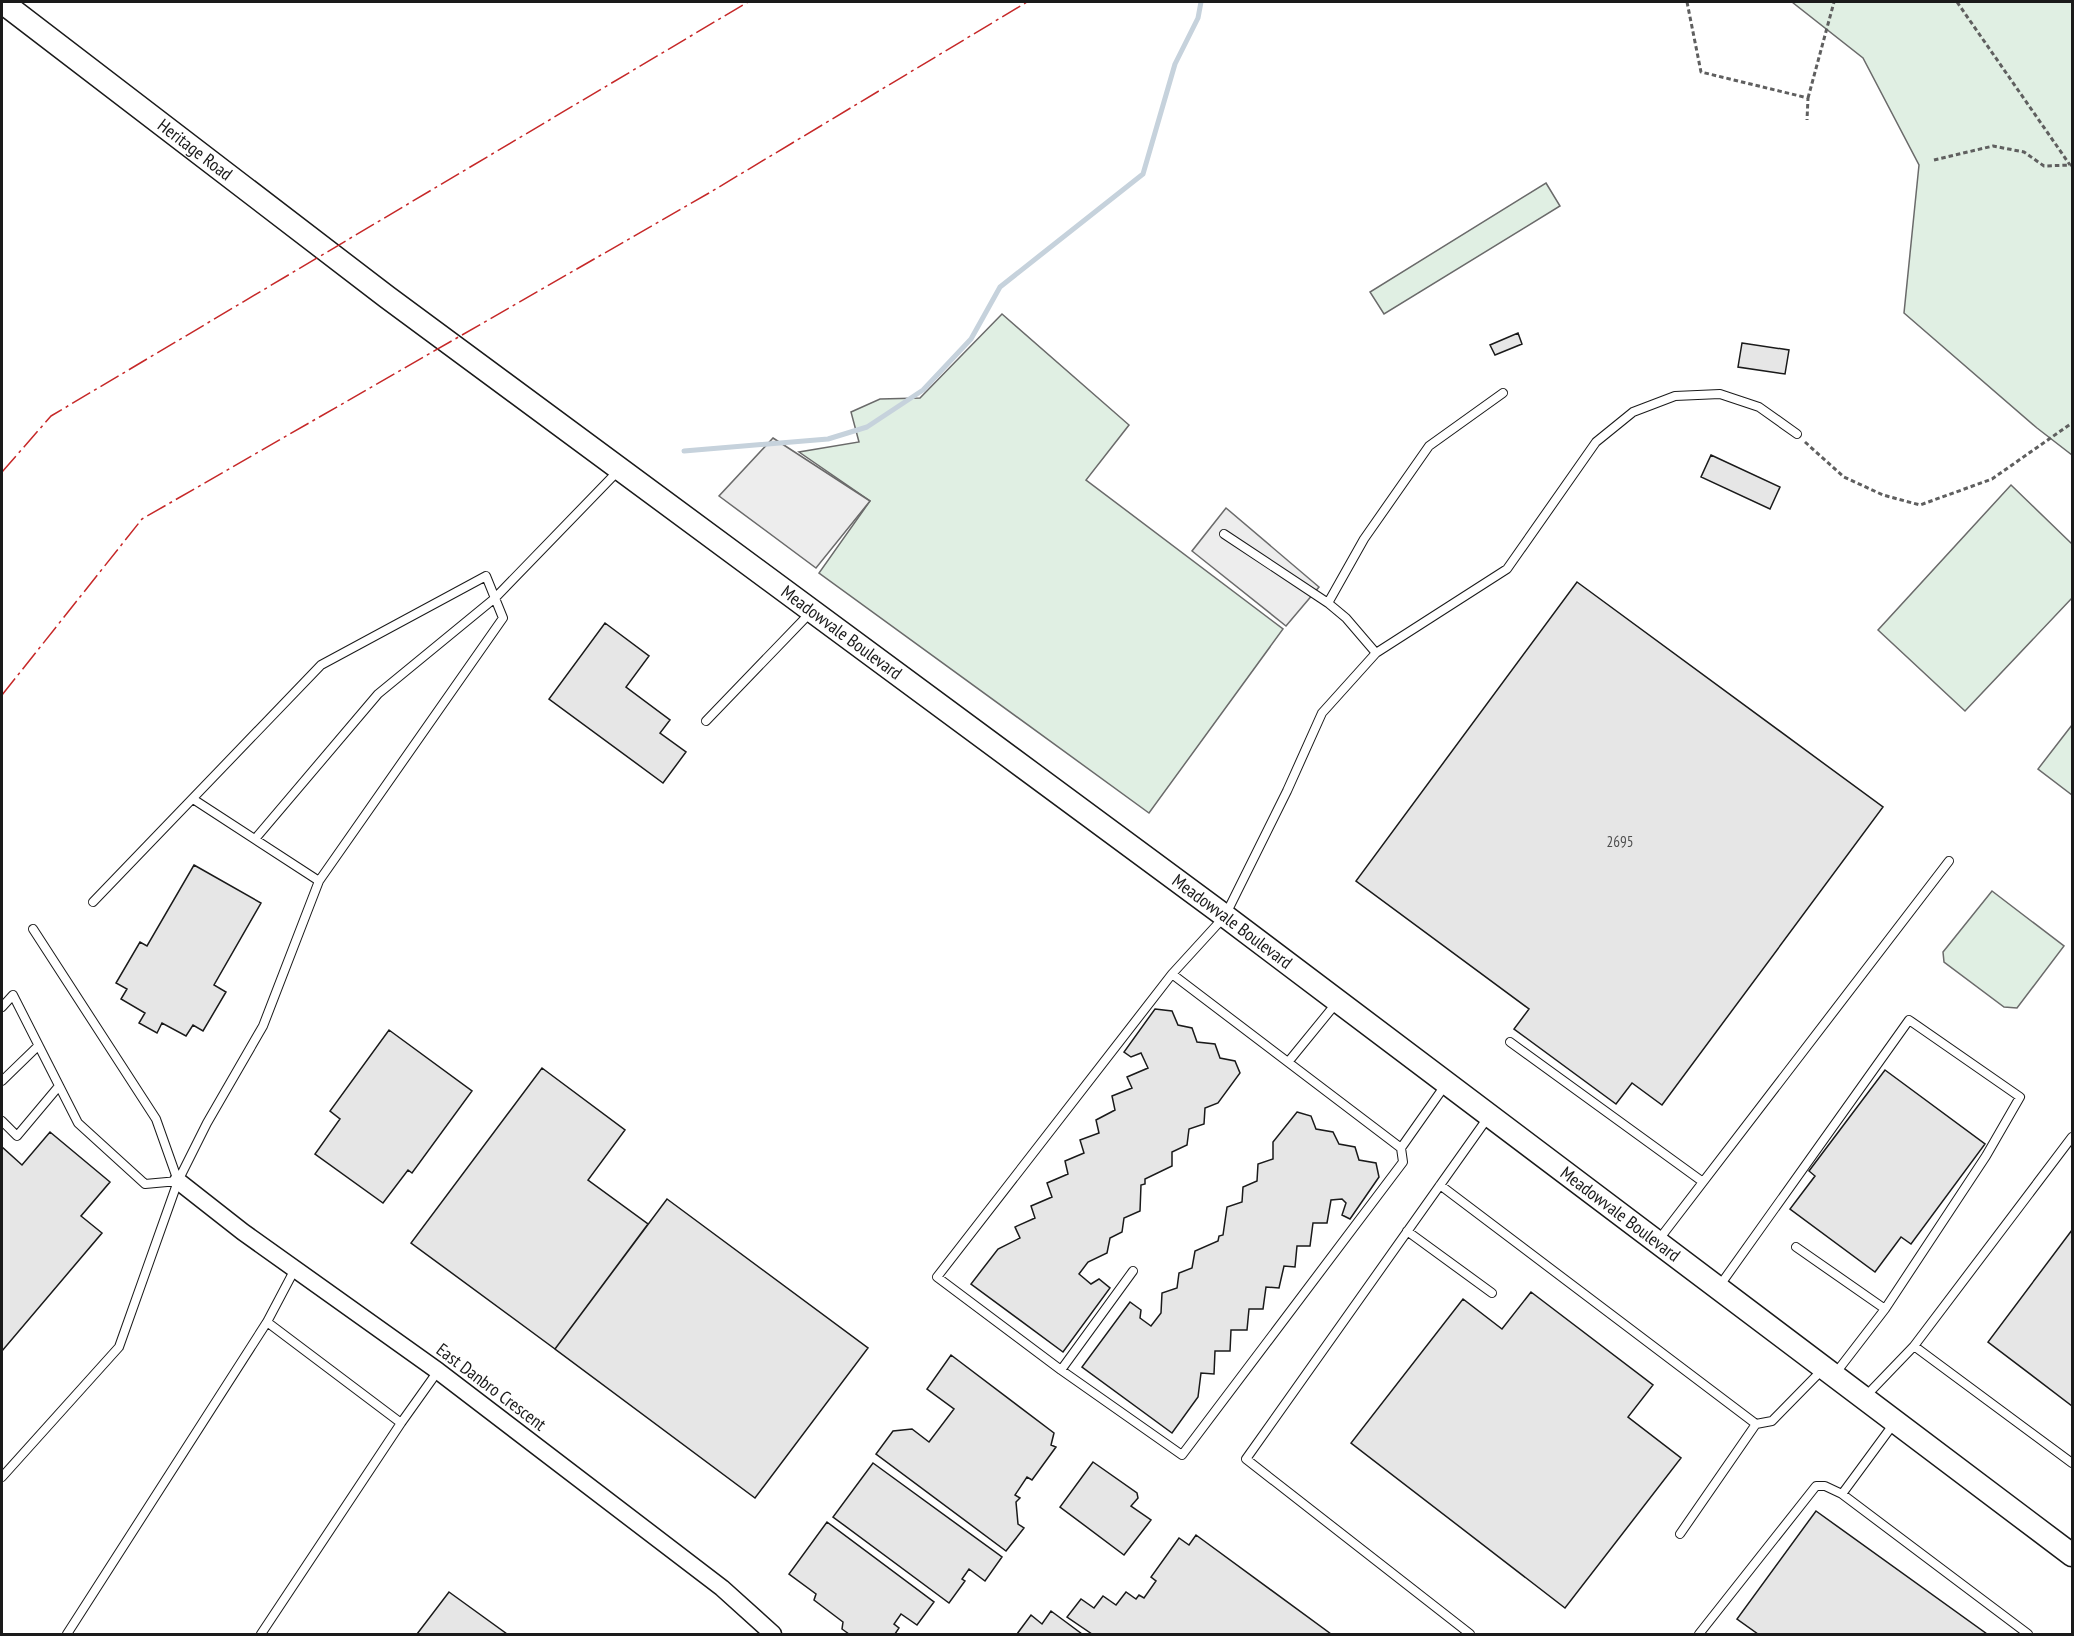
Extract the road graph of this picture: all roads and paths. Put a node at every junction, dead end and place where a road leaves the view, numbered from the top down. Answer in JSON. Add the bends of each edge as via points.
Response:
{"nodes":[{"id":1,"x":2,"y":2,"type":"edge"},
{"id":2,"x":1687,"y":2,"type":"edge"},
{"id":3,"x":1834,"y":2,"type":"edge"},
{"id":4,"x":1957,"y":2,"type":"edge"},
{"id":5,"x":1808,"y":98,"type":"junction"},
{"id":6,"x":1807,"y":120,"type":"dead end"},
{"id":7,"x":1934,"y":160,"type":"dead end"},
{"id":8,"x":2071,"y":165,"type":"edge"},
{"id":9,"x":387,"y":297,"type":"joint"},
{"id":10,"x":1503,"y":393,"type":"dead end"},
{"id":11,"x":2073,"y":423,"type":"edge"},
{"id":12,"x":1797,"y":434,"type":"joint"},
{"id":13,"x":621,"y":469,"type":"junction"},
{"id":14,"x":1224,"y":534,"type":"dead end"},
{"id":15,"x":495,"y":598,"type":"junction"},
{"id":16,"x":1328,"y":603,"type":"junction"},
{"id":17,"x":813,"y":611,"type":"junction"},
{"id":18,"x":1376,"y":653,"type":"junction"},
{"id":19,"x":706,"y":721,"type":"dead end"},
{"id":20,"x":193,"y":799,"type":"junction"},
{"id":21,"x":255,"y":839,"type":"junction"},
{"id":22,"x":1949,"y":861,"type":"dead end"},
{"id":23,"x":319,"y":881,"type":"junction"},
{"id":24,"x":93,"y":902,"type":"dead end"},
{"id":25,"x":1225,"y":916,"type":"junction"},
{"id":26,"x":33,"y":929,"type":"dead end"},
{"id":27,"x":1172,"y":974,"type":"junction"},
{"id":28,"x":1338,"y":1001,"type":"junction"},
{"id":29,"x":2,"y":1007,"type":"edge"},
{"id":30,"x":1510,"y":1042,"type":"dead end"},
{"id":31,"x":38,"y":1046,"type":"junction"},
{"id":32,"x":1289,"y":1061,"type":"junction"},
{"id":33,"x":2,"y":1081,"type":"edge"},
{"id":34,"x":1447,"y":1083,"type":"junction"},
{"id":35,"x":59,"y":1086,"type":"junction"},
{"id":36,"x":1489,"y":1115,"type":"junction"},
{"id":37,"x":2,"y":1121,"type":"edge"},
{"id":38,"x":2073,"y":1137,"type":"edge"},
{"id":39,"x":1401,"y":1148,"type":"junction"},
{"id":40,"x":178,"y":1181,"type":"junction"},
{"id":41,"x":1704,"y":1182,"type":"junction"},
{"id":42,"x":1440,"y":1185,"type":"junction"},
{"id":43,"x":1407,"y":1231,"type":"junction"},
{"id":44,"x":1657,"y":1242,"type":"junction"},
{"id":45,"x":1796,"y":1247,"type":"dead end"},
{"id":46,"x":295,"y":1269,"type":"junction"},
{"id":47,"x":1133,"y":1271,"type":"dead end"},
{"id":48,"x":1718,"y":1288,"type":"junction"},
{"id":49,"x":1492,"y":1293,"type":"dead end"},
{"id":50,"x":1885,"y":1309,"type":"junction"},
{"id":51,"x":267,"y":1322,"type":"junction"},
{"id":52,"x":1914,"y":1346,"type":"junction"},
{"id":53,"x":1061,"y":1370,"type":"junction"},
{"id":54,"x":438,"y":1371,"type":"junction"},
{"id":55,"x":1829,"y":1372,"type":"junction"},
{"id":56,"x":1863,"y":1398,"type":"junction"},
{"id":57,"x":1895,"y":1422,"type":"junction"},
{"id":58,"x":401,"y":1423,"type":"junction"},
{"id":59,"x":1756,"y":1424,"type":"junction"},
{"id":60,"x":2073,"y":1463,"type":"edge"},
{"id":61,"x":2,"y":1477,"type":"edge"},
{"id":62,"x":1842,"y":1494,"type":"junction"},
{"id":63,"x":1680,"y":1534,"type":"dead end"},
{"id":64,"x":2073,"y":1555,"type":"edge"},
{"id":65,"x":67,"y":1635,"type":"edge"},
{"id":66,"x":261,"y":1635,"type":"edge"},
{"id":67,"x":773,"y":1635,"type":"edge"},
{"id":68,"x":1470,"y":1635,"type":"edge"},
{"id":69,"x":1699,"y":1635,"type":"edge"},
{"id":70,"x":2028,"y":1635,"type":"edge"}],
"edges":[{"from":1,"to":9,"type":"main road","name":"Heritage Road"},
{"from":2,"to":5,"type":"path","via":[[1701,72]]},
{"from":3,"to":5,"type":"path"},
{"from":4,"to":8,"type":"path"},
{"from":5,"to":6,"type":"path"},
{"from":7,"to":8,"type":"path","via":[[1992,146],[2024,152],[2044,166]]},
{"from":9,"to":13,"type":"main road","name":"Meadowvale Boulevard"},
{"from":10,"to":16,"type":"lane","via":[[1429,446],[1364,539]]},
{"from":11,"to":12,"type":"path","via":[[1992,479],[1920,505],[1882,495],[1844,477]]},
{"from":12,"to":18,"type":"lane","via":[[1759,407],[1720,394],[1675,396],[1633,412],[1596,442],[1507,569]]},
{"from":13,"to":15,"type":"lane"},
{"from":13,"to":17,"type":"main road","name":"Meadowvale Boulevard"},
{"from":14,"to":16,"type":"lane"},
{"from":15,"to":20,"type":"lane","via":[[486,576],[321,665]]},
{"from":15,"to":21,"type":"lane","via":[[378,694]]},
{"from":15,"to":23,"type":"lane","via":[[503,618]]},
{"from":16,"to":18,"type":"lane"},
{"from":17,"to":19,"type":"lane"},
{"from":17,"to":25,"type":"main road","name":"Meadowvale Boulevard"},
{"from":18,"to":25,"type":"lane","via":[[1322,713]]},
{"from":20,"to":21,"type":"lane"},
{"from":20,"to":24,"type":"lane"},
{"from":21,"to":23,"type":"lane"},
{"from":22,"to":41,"type":"lane"},
{"from":23,"to":40,"type":"lane","via":[[262,1026]]},
{"from":25,"to":27,"type":"lane"},
{"from":25,"to":28,"type":"main road","name":"Meadowvale Boulevard"},
{"from":26,"to":40,"type":"lane","via":[[156,1119]]},
{"from":27,"to":32,"type":"lane"},
{"from":27,"to":53,"type":"lane","via":[[937,1277]]},
{"from":28,"to":32,"type":"lane"},
{"from":28,"to":34,"type":"main road","name":"Meadowvale Boulevard"},
{"from":29,"to":31,"type":"lane","via":[[13,995]]},
{"from":30,"to":41,"type":"lane"},
{"from":31,"to":33,"type":"lane"},
{"from":31,"to":35,"type":"lane"},
{"from":32,"to":39,"type":"lane"},
{"from":34,"to":36,"type":"main road","name":"Meadowvale Boulevard"},
{"from":34,"to":39,"type":"lane"},
{"from":35,"to":37,"type":"lane","via":[[17,1136]]},
{"from":35,"to":40,"type":"lane","via":[[78,1123],[145,1184]]},
{"from":36,"to":42,"type":"lane"},
{"from":36,"to":44,"type":"main road","name":"Meadowvale Boulevard"},
{"from":38,"to":52,"type":"lane"},
{"from":39,"to":53,"type":"lane","via":[[1403,1161],[1182,1455]]},
{"from":40,"to":46,"type":"street","name":"East Danbro Crescent"},
{"from":40,"to":61,"type":"lane","via":[[119,1347]]},
{"from":41,"to":44,"type":"lane"},
{"from":42,"to":43,"type":"lane"},
{"from":42,"to":59,"type":"lane"},
{"from":43,"to":49,"type":"lane"},
{"from":43,"to":68,"type":"lane","via":[[1246,1459]]},
{"from":44,"to":48,"type":"main road","name":"Meadowvale Boulevard"},
{"from":45,"to":50,"type":"lane"},
{"from":46,"to":51,"type":"lane"},
{"from":46,"to":54,"type":"street","name":"East Danbro Crescent"},
{"from":47,"to":53,"type":"lane"},
{"from":48,"to":50,"type":"lane","via":[[1909,1020],[2020,1097],[1986,1156]]},
{"from":48,"to":55,"type":"main road","name":"Meadowvale Boulevard"},
{"from":50,"to":55,"type":"lane"},
{"from":51,"to":58,"type":"lane"},
{"from":51,"to":65,"type":"lane"},
{"from":52,"to":56,"type":"lane"},
{"from":52,"to":60,"type":"lane"},
{"from":54,"to":58,"type":"lane"},
{"from":54,"to":67,"type":"street","name":"East Danbro Crescent","via":[[722,1588]]},
{"from":55,"to":56,"type":"main road","name":"Meadowvale Boulevard"},
{"from":55,"to":59,"type":"lane","via":[[1772,1421]]},
{"from":56,"to":57,"type":"main road","name":"Meadowvale Boulevard"},
{"from":57,"to":62,"type":"lane"},
{"from":57,"to":64,"type":"main road","name":"Meadowvale Boulevard"},
{"from":58,"to":66,"type":"lane"},
{"from":59,"to":63,"type":"lane"},
{"from":62,"to":69,"type":"lane","via":[[1816,1486]]},
{"from":62,"to":70,"type":"lane"}]}
